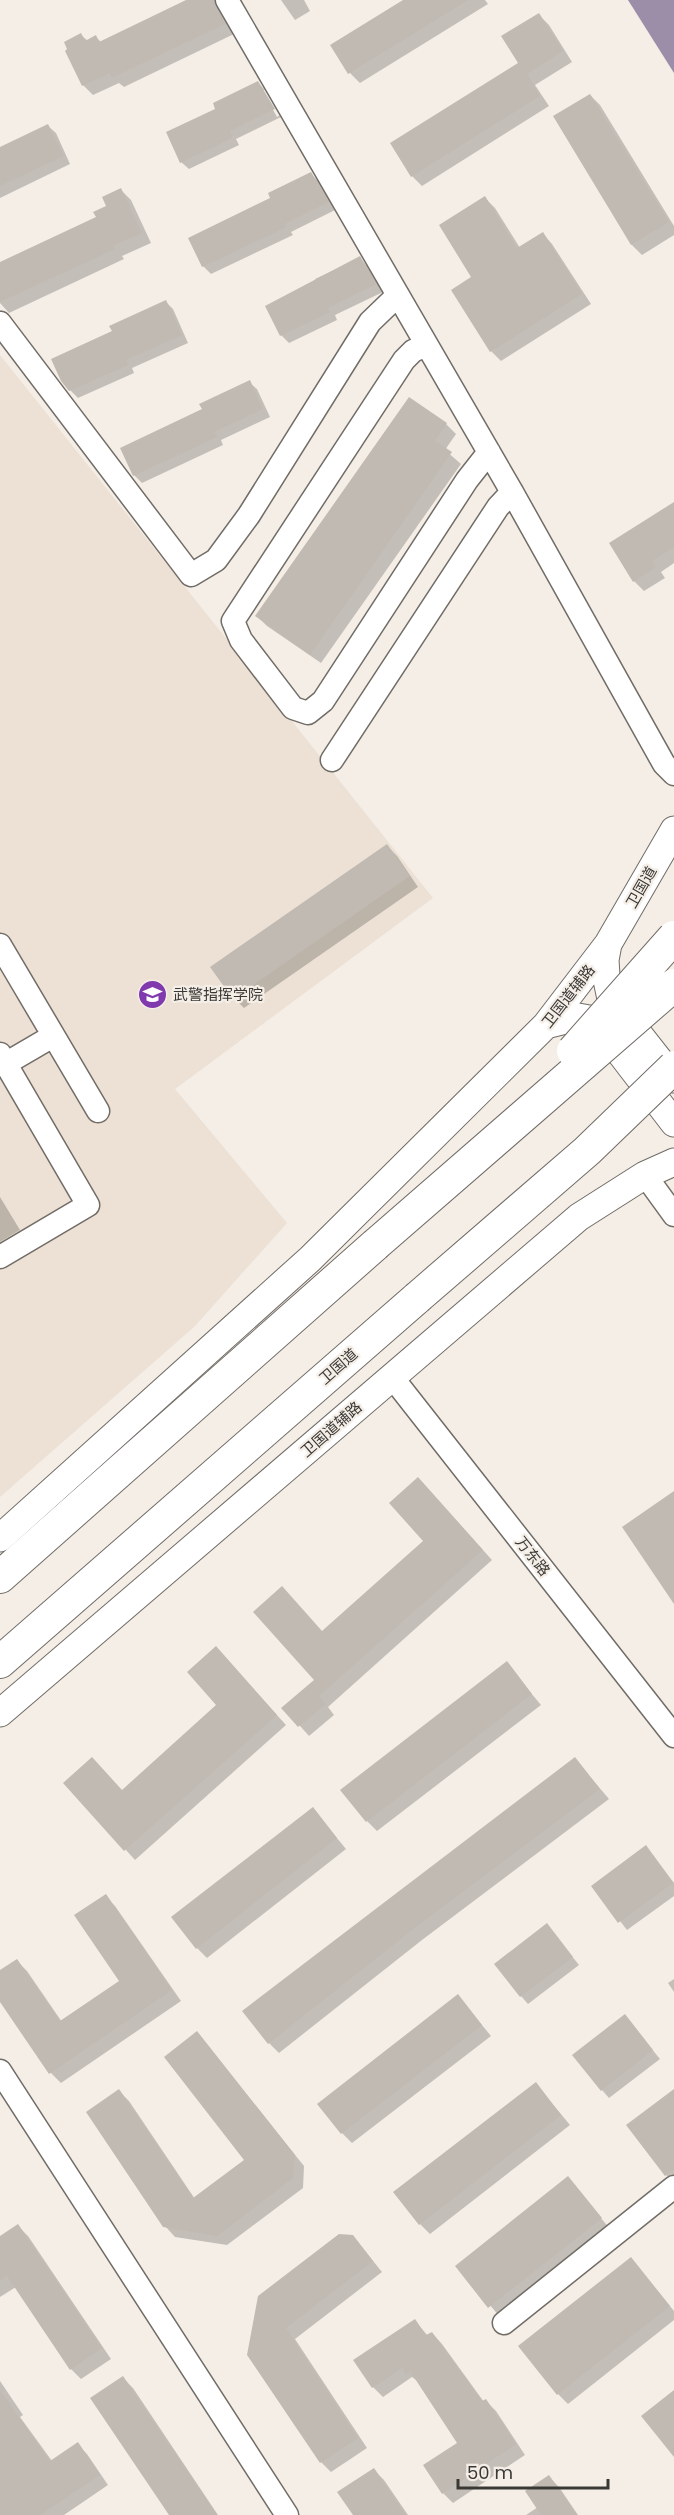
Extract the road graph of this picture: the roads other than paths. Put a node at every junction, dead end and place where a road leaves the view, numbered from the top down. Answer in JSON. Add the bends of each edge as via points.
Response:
{"nodes":[{"id":1,"x":227,"y":0,"type":"edge"},
{"id":2,"x":398,"y":296,"type":"junction"},
{"id":3,"x":0,"y":323,"type":"edge"},
{"id":4,"x":426,"y":345,"type":"junction"},
{"id":5,"x":489,"y":452,"type":"junction"},
{"id":6,"x":512,"y":492,"type":"junction"},
{"id":7,"x":332,"y":760,"type":"dead end"},
{"id":8,"x":674,"y":774,"type":"edge"},
{"id":9,"x":674,"y":830,"type":"edge"},
{"id":10,"x":674,"y":937,"type":"edge"},
{"id":11,"x":608,"y":944,"type":"junction"},
{"id":12,"x":0,"y":945,"type":"edge"},
{"id":13,"x":674,"y":985,"type":"edge"},
{"id":14,"x":546,"y":1025,"type":"junction"},
{"id":15,"x":53,"y":1036,"type":"junction"},
{"id":16,"x":3,"y":1059,"type":"edge"},
{"id":17,"x":674,"y":1067,"type":"edge"},
{"id":18,"x":674,"y":1079,"type":"edge"},
{"id":19,"x":674,"y":1097,"type":"edge"},
{"id":20,"x":98,"y":1111,"type":"dead end"},
{"id":21,"x":674,"y":1123,"type":"edge"},
{"id":22,"x":674,"y":1146,"type":"edge"},
{"id":23,"x":488,"y":1147,"type":"junction"},
{"id":24,"x":587,"y":1151,"type":"junction"},
{"id":25,"x":674,"y":1162,"type":"edge"},
{"id":26,"x":645,"y":1175,"type":"junction"},
{"id":27,"x":674,"y":1215,"type":"edge"},
{"id":28,"x":0,"y":1257,"type":"edge"},
{"id":29,"x":392,"y":1377,"type":"junction"},
{"id":30,"x":0,"y":1538,"type":"edge"},
{"id":31,"x":0,"y":1577,"type":"edge"},
{"id":32,"x":0,"y":1662,"type":"edge"},
{"id":33,"x":0,"y":1713,"type":"edge"},
{"id":34,"x":674,"y":1736,"type":"edge"},
{"id":35,"x":0,"y":2071,"type":"edge"},
{"id":36,"x":674,"y":2187,"type":"edge"},
{"id":37,"x":504,"y":2323,"type":"dead end"},
{"id":38,"x":287,"y":2515,"type":"edge"}],
"edges":[{"from":1,"to":2,"type":"street"},
{"from":2,"to":3,"type":"street","via":[[370,322],[249,515],[216,560],[191,575]]},
{"from":2,"to":4,"type":"street"},
{"from":4,"to":5,"type":"street"},
{"from":4,"to":5,"type":"street","via":[[404,360],[233,621],[241,640],[293,708],[308,713],[323,701]]},
{"from":5,"to":6,"type":"street"},
{"from":6,"to":7,"type":"street","via":[[498,507]]},
{"from":6,"to":8,"type":"street","via":[[664,764]]},
{"from":9,"to":11,"type":"main road","name":"卫国道"},
{"from":10,"to":23,"type":"highway","bridge":true},
{"from":11,"to":14,"type":"main road","name":"卫国道辅路"},
{"from":11,"to":18,"type":"main road","via":[[605,960],[611,999]]},
{"from":12,"to":15,"type":"street"},
{"from":13,"to":23,"type":"highway","bridge":true},
{"from":14,"to":21,"type":"main road","via":[[578,1017],[595,1020]]},
{"from":14,"to":30,"type":"main road","name":"卫国道辅路","via":[[310,1259]]},
{"from":15,"to":16,"type":"street"},
{"from":15,"to":20,"type":"street"},
{"from":16,"to":28,"type":"street","via":[[88,1204]]},
{"from":17,"to":24,"type":"highway","name":"卫国道","bridge":true},
{"from":19,"to":24,"type":"highway","bridge":true},
{"from":22,"to":26,"type":"main road"},
{"from":23,"to":31,"type":"highway","bridge":true},
{"from":24,"to":32,"type":"highway","name":"卫国道","bridge":true},
{"from":25,"to":26,"type":"main road","name":"卫国道辅路"},
{"from":26,"to":27,"type":"street"},
{"from":26,"to":29,"type":"main road","name":"卫国道辅路","via":[[579,1217]]},
{"from":29,"to":33,"type":"main road","name":"卫国道辅路"},
{"from":29,"to":34,"type":"street","name":"万东路"},
{"from":35,"to":38,"type":"street"},
{"from":36,"to":37,"type":"street"}]}
